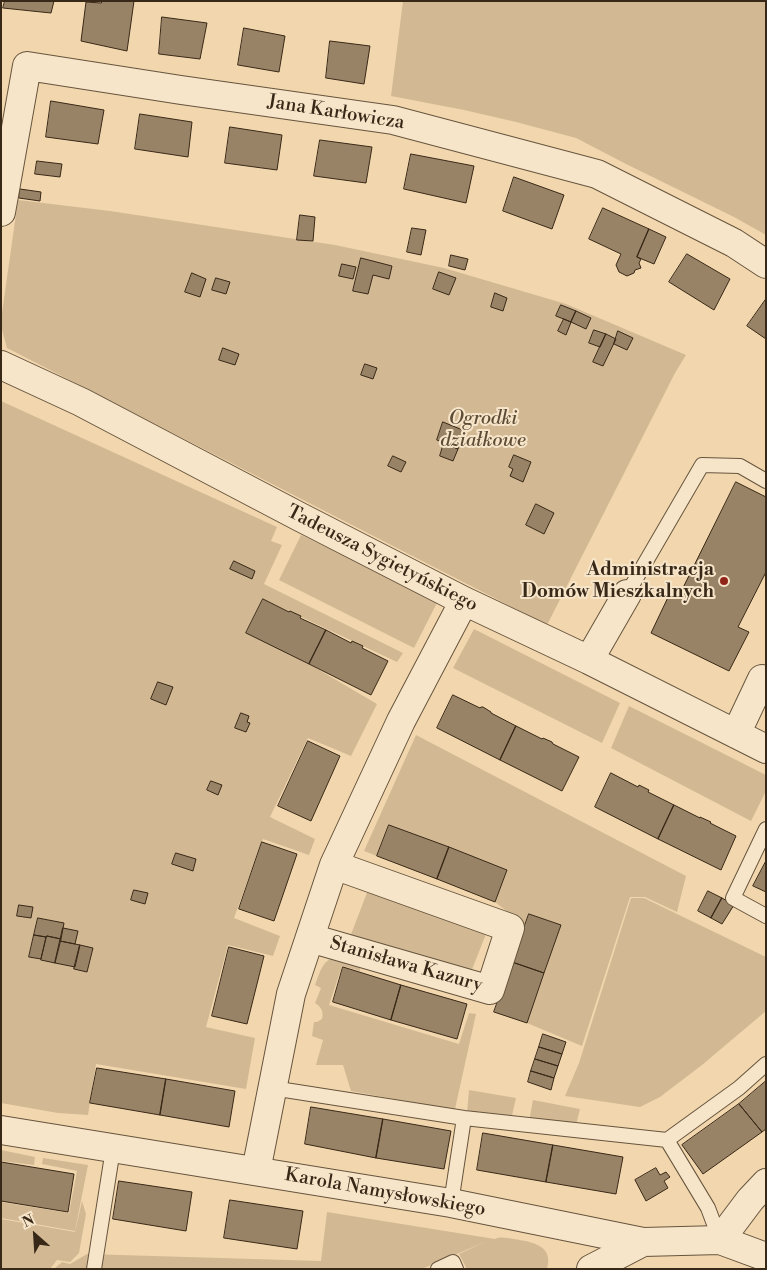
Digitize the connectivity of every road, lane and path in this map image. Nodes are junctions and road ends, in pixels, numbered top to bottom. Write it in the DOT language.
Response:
graph roads {
  1 [pos="1,212"];
  2 [pos="766,264"];
  3 [pos="1,365"];
  4 [pos="766,481"];
  5 [pos="627,594"];
  6 [pos="464,601"];
  7 [pos="589,660"];
  8 [pos="764,674"];
  9 [pos="736,734"];
  10 [pos="766,748"];
  11 [pos="766,828"];
  12 [pos="334,865"];
  13 [pos="766,916"];
  14 [pos="310,938"];
  15 [pos="766,1064"];
  16 [pos="272,1088"];
  17 [pos="464,1118"];
  18 [pos="1,1130"];
  19 [pos="667,1140"];
  20 [pos="113,1149"];
  21 [pos="256,1171"];
  22 [pos="766,1183"];
  23 [pos="451,1203"];
  24 [pos="578,1229"];
  25 [pos="720,1240"];
  26 [pos="643,1242"];
  27 [pos="766,1257"];
  28 [pos="94,1269"];
  29 [pos="438,1269"];
  30 [pos="456,1269"];
  31 [pos="577,1269"];
  32 [pos="591,1269"];
  1 -- 2 [label="street, Jana Karłowicza"];
  3 -- 6 [label="street, Tadeusza Sygietyńskiego"];
  4 -- 5 [label="lane"];
  5 -- 7 [label="street"];
  6 -- 7 [label="street, Tadeusza Sygietyńskiego"];
  6 -- 12 [label="street, Stanisława Kazury"];
  7 -- 9 [label="street, Tadeusza Sygietyńskiego"];
  8 -- 9 [label="street"];
  9 -- 10 [label="street, Tadeusza Sygietyńskiego"];
  11 -- 13 [label="lane"];
  12 -- 14 [label="street, Stanisława Kazury"];
  12 -- 14 [label="street, Stanisława Kazury"];
  14 -- 16 [label="street, Stanisława Kazury"];
  15 -- 19 [label="lane"];
  16 -- 17 [label="lane"];
  16 -- 21 [label="street, Stanisława Kazury"];
  17 -- 19 [label="lane"];
  17 -- 23 [label="lane"];
  18 -- 20 [label="street, Karola Namysłowskiego"];
  19 -- 25 [label="lane"];
  20 -- 21 [label="street, Karola Namysłowskiego"];
  20 -- 28 [label="lane"];
  21 -- 23 [label="street, Karola Namysłowskiego"];
  22 -- 25 [label="street"];
  23 -- 24 [label="street, Karola Namysłowskiego"];
  24 -- 26 [label="street, Karola Namysłowskiego"];
  24 -- 31 [label="street"];
  25 -- 26 [label="street, Karola Namysłowskiego"];
  25 -- 27 [label="street, Karola Namysłowskiego"];
  26 -- 32 [label="street"];
  29 -- 30 [label="lane"];
}
